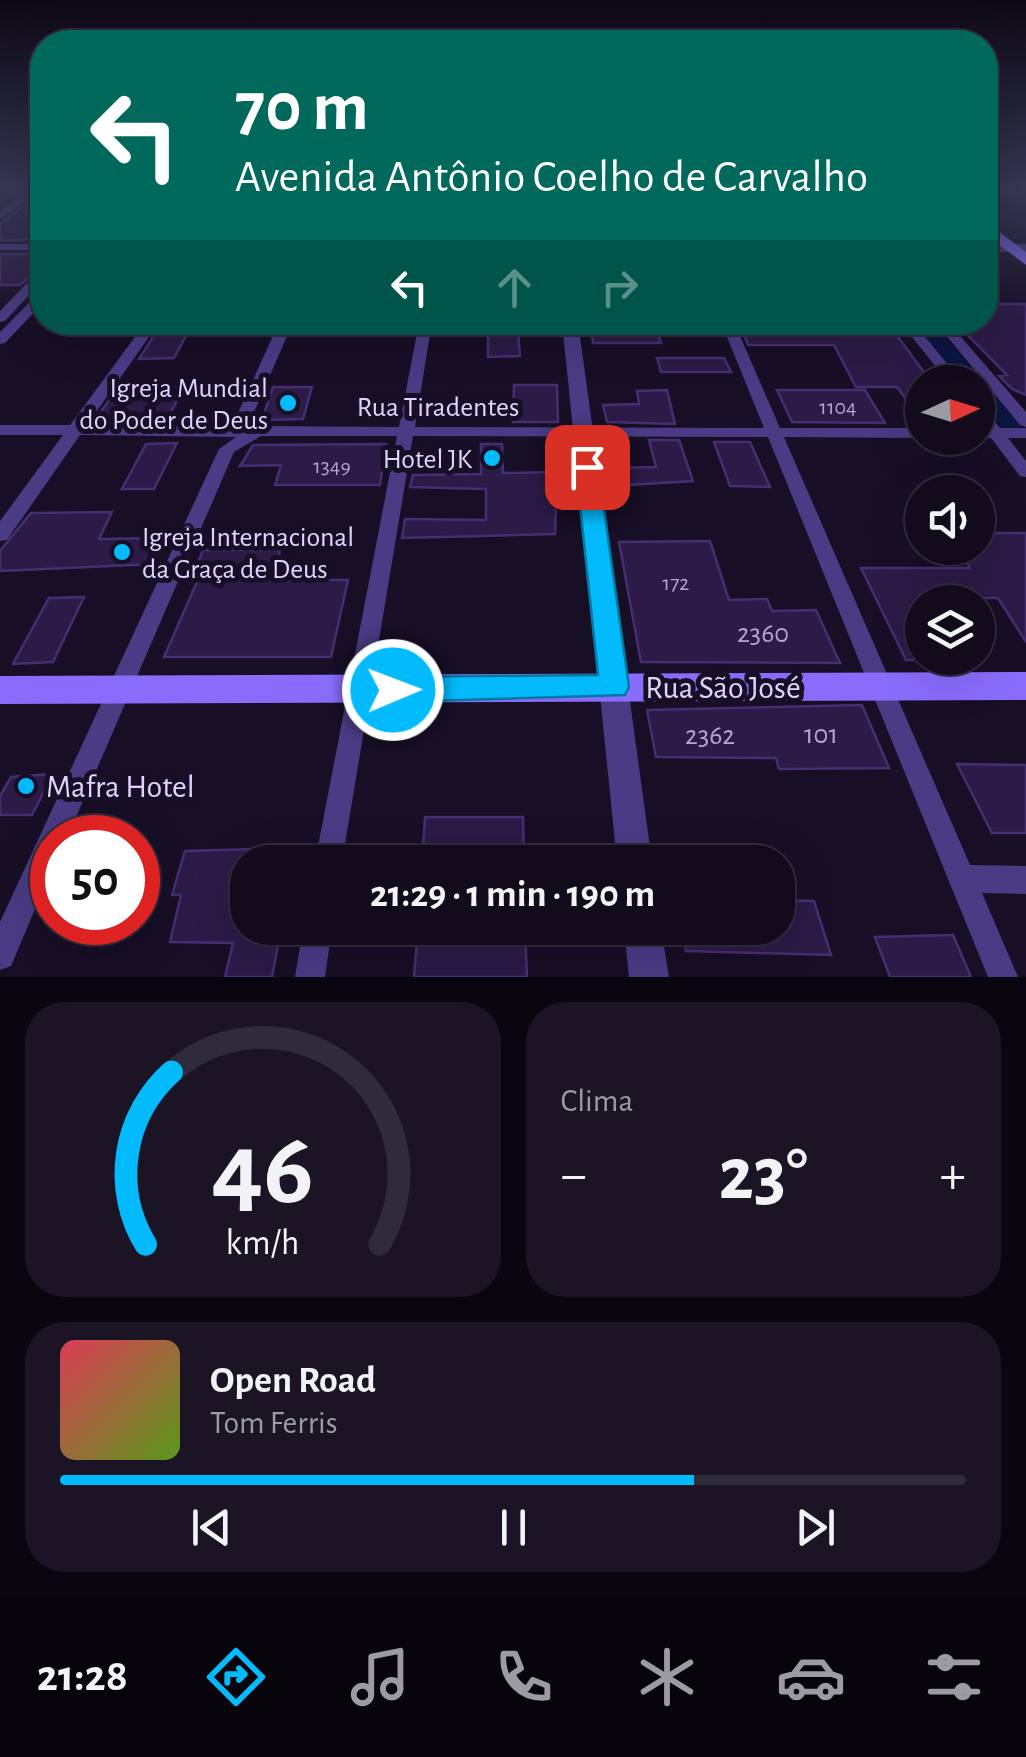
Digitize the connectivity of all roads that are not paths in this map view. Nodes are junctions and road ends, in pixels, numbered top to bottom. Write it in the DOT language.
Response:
graph roads {
  1 [pos="1000,237"];
  2 [pos="0,247"];
  3 [pos="30,247"];
  4 [pos="1021,252"];
  5 [pos="30,287"];
  6 [pos="21,296"];
  7 [pos="30,296"];
  8 [pos="30,309"];
  9 [pos="0,318"];
  10 [pos="144,335"];
  11 [pos="281,335"];
  12 [pos="423,335"];
  13 [pos="571,335"];
  14 [pos="732,335"];
  15 [pos="916,335"];
  16 [pos="952,335"];
  17 [pos="0,340"];
  18 [pos="940,365"];
  19 [pos="1026,422"];
  20 [pos="583,430"];
  21 [pos="406,431"];
  22 [pos="5,432"];
  23 [pos="74,432"];
  24 [pos="773,432"];
  25 [pos="905,433"];
  26 [pos="995,433"];
  27 [pos="1026,434"];
  28 [pos="995,436"];
  29 [pos="232,440"];
  30 [pos="1026,472"];
  31 [pos="0,535"];
  32 [pos="880,686"];
  33 [pos="1026,686"];
  34 [pos="614,687"];
  35 [pos="0,690"];
  36 [pos="356,690"];
  37 [pos="120,691"];
  38 [pos="63,815"];
  39 [pos="331,845"];
  40 [pos="634,845"];
  41 [pos="962,879"];
  42 [pos="1026,880"];
  43 [pos="30,889"];
  44 [pos="315,945"];
  45 [pos="645,945"];
  46 [pos="0,956"];
  47 [pos="310,977"];
  48 [pos="649,977"];
  49 [pos="1003,977"];
  1 -- 4 [label="main road"];
  2 -- 3 [label="street"];
  5 -- 6 [label="street"];
  6 -- 7 [label="street"];
  6 -- 9 [label="street"];
  8 -- 17 [label="street"];
  10 -- 23 [label="street"];
  11 -- 29 [label="street"];
  12 -- 21 [label="street"];
  13 -- 20 [label="street"];
  14 -- 24 [label="street"];
  15 -- 18 [label="street"];
  16 -- 19 [label="street"];
  20 -- 21 [label="street, Rua Tiradentes"];
  20 -- 24 [label="street, Rua Tiradentes"];
  20 -- 34 [label="street"];
  21 -- 29 [label="street, Rua Tiradentes"];
  21 -- 36 [label="street"];
  22 -- 23 [label="street"];
  23 -- 29 [label="street"];
  23 -- 31 [label="street"];
  24 -- 25 [label="street, Rua Tiradentes"];
  24 -- 32 [label="street"];
  26 -- 27 [label="street"];
  28 -- 30 [label="street"];
  29 -- 37 [label="street"];
  32 -- 33 [label="main road, Rua São José"];
  32 -- 34 [label="main road, Rua São José"];
  32 -- 41 [label="street"];
  34 -- 36 [label="main road, Rua São José"];
  34 -- 40 [label="street"];
  35 -- 37 [label="main road, Rua São José"];
  36 -- 37 [label="main road, Rua São José"];
  36 -- 39 [label="street"];
  37 -- 38 [label="street"];
  41 -- 42 [label="street"];
  41 -- 49 [label="street"];
  43 -- 46 [label="street"];
  44 -- 47 [label="street"];
  45 -- 48 [label="street"];
}
